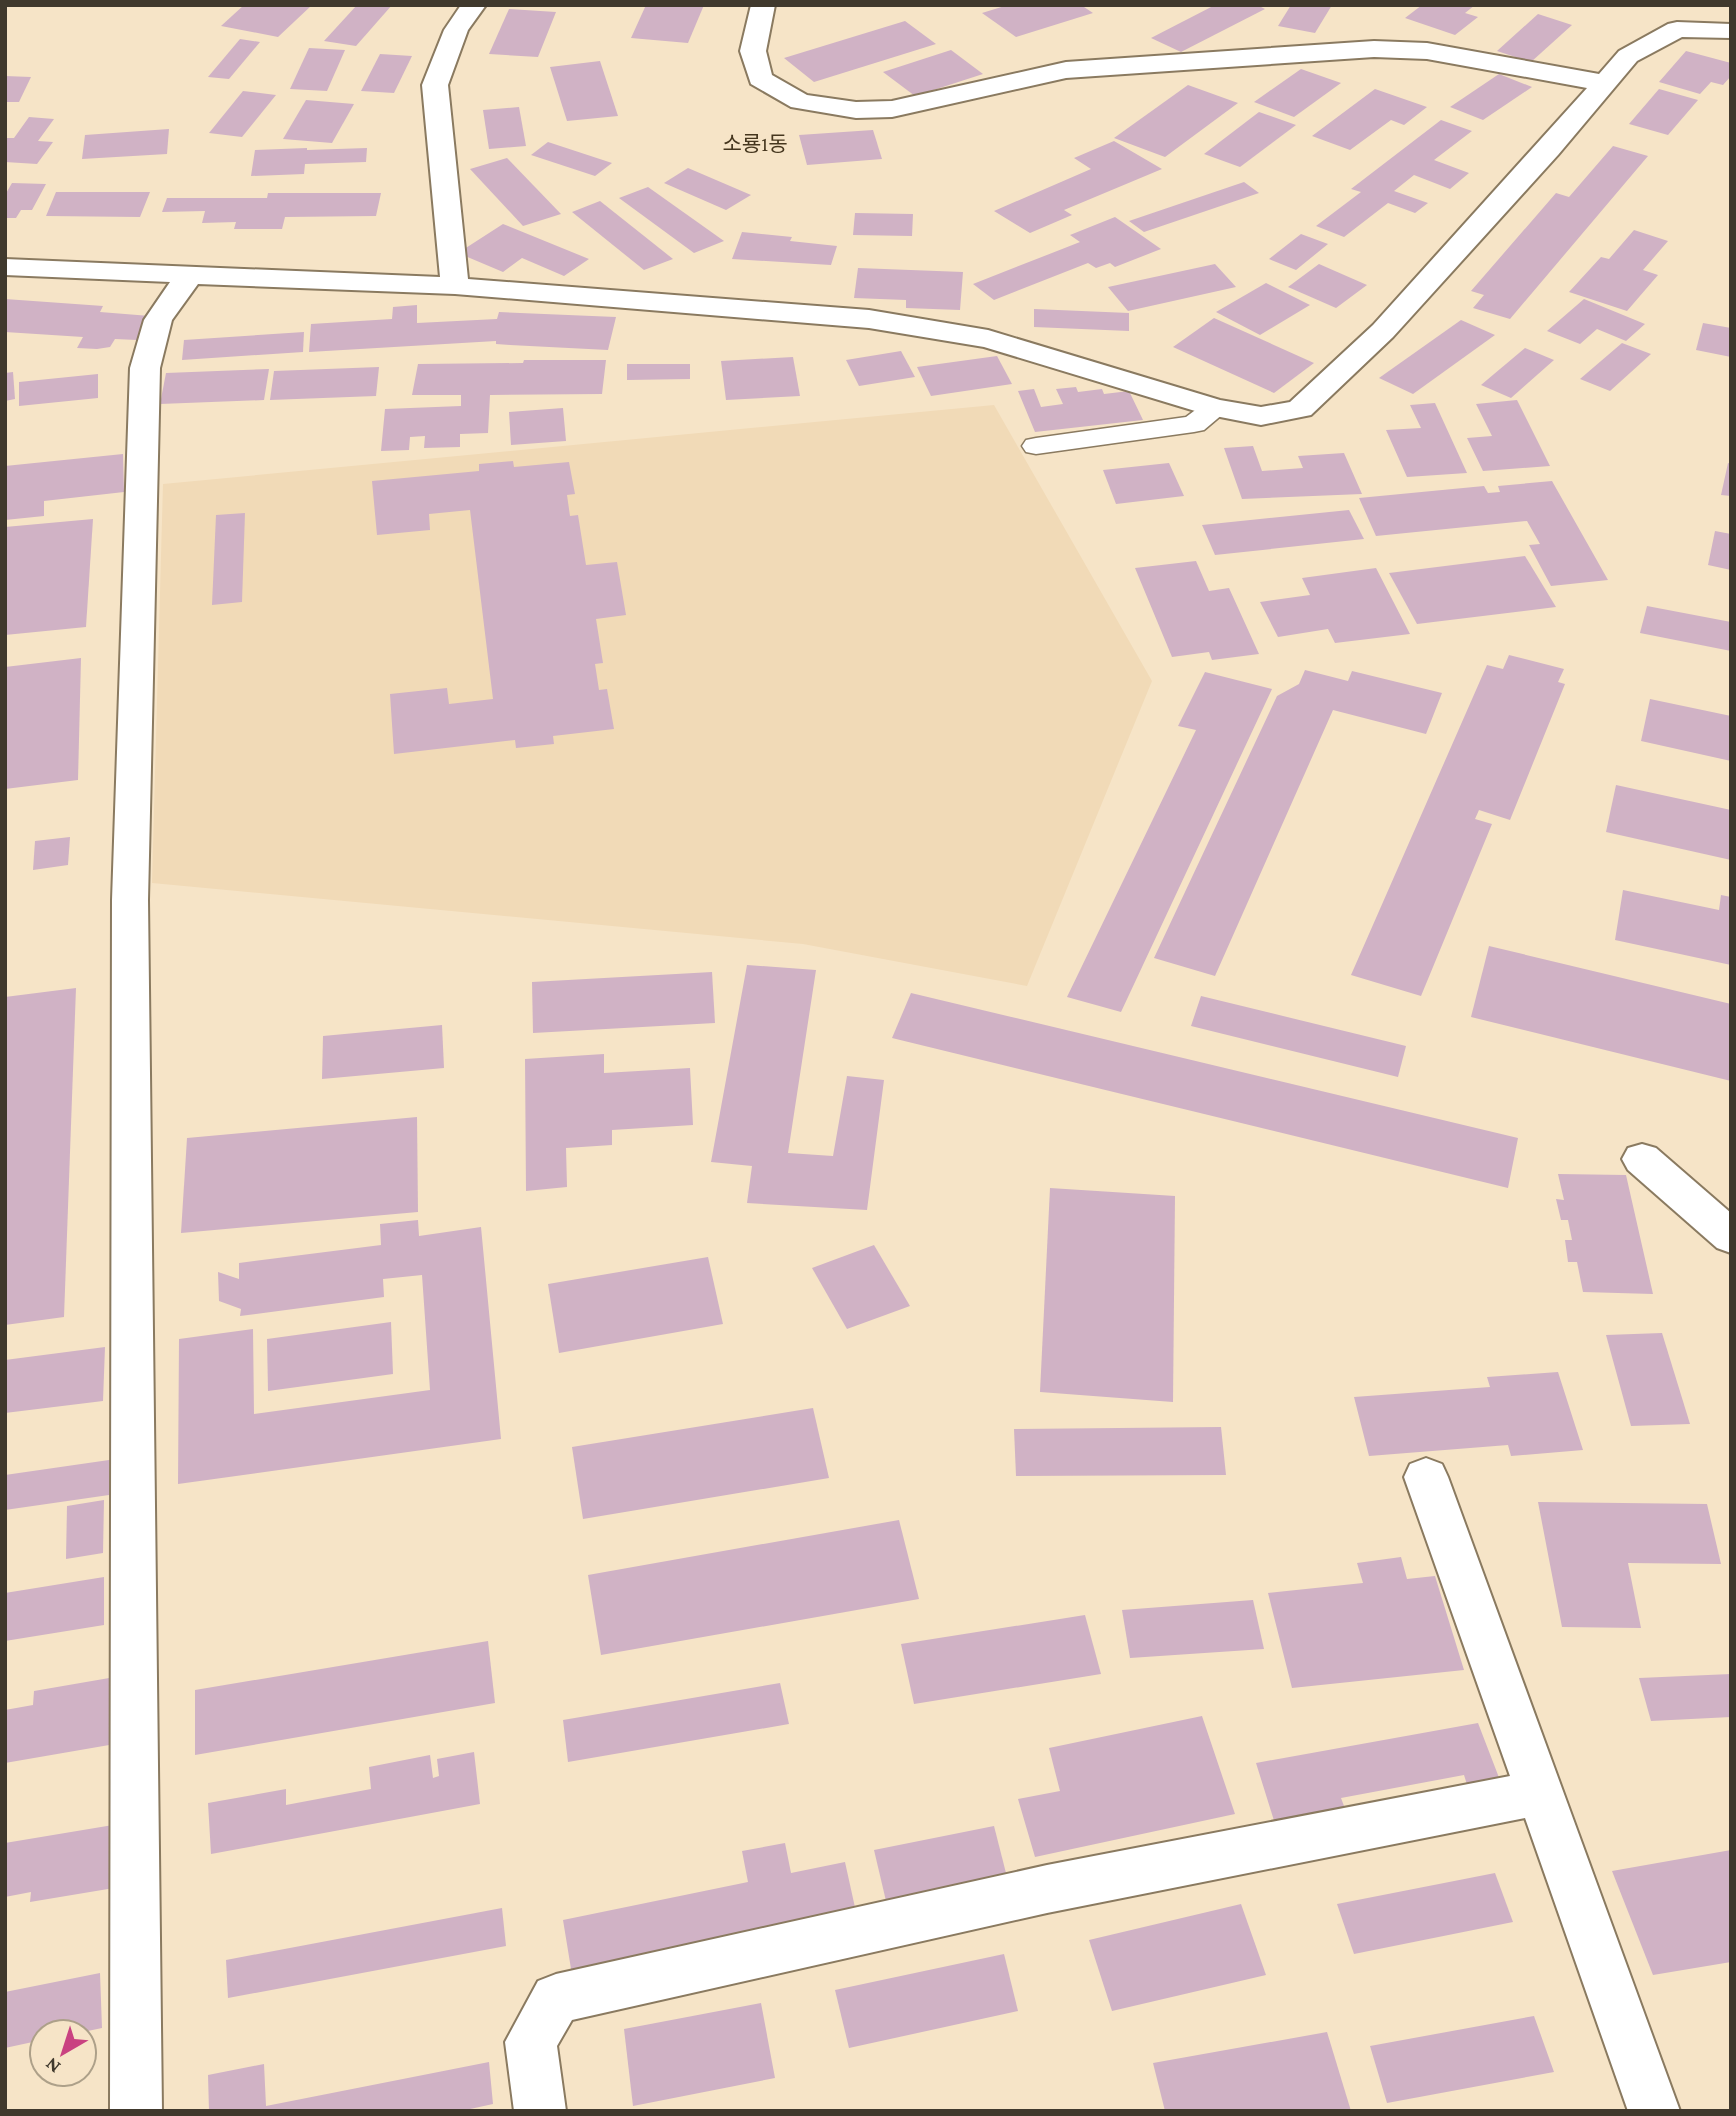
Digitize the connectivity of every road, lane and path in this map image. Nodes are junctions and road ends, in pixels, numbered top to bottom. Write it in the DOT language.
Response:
graph roads {
  1 [pos="474,5"];
  2 [pos="763,5"];
  3 [pos="1731,31"];
  4 [pos="1605,83"];
  5 [pos="5,267"];
  6 [pos="189,276"];
  7 [pos="455,286"];
  8 [pos="1216,408"];
  9 [pos="1036,446"];
  10 [pos="1642,1159"];
  11 [pos="1725,1217"];
  12 [pos="1426,1477"];
  13 [pos="1540,1793"];
  14 [pos="136,2111"];
  15 [pos="540,2111"];
  16 [pos="1654,2111"];
  1 -- 7 [label="street"];
  2 -- 4 [label="street"];
  3 -- 4 [label="street"];
  4 -- 8 [label="street"];
  5 -- 6 [label="street"];
  6 -- 7 [label="street"];
  6 -- 14 [label="street"];
  7 -- 8 [label="street"];
  8 -- 9 [label="lane"];
  10 -- 11 [label="street"];
  12 -- 13 [label="street"];
  13 -- 15 [label="street"];
  13 -- 16 [label="street"];
}
